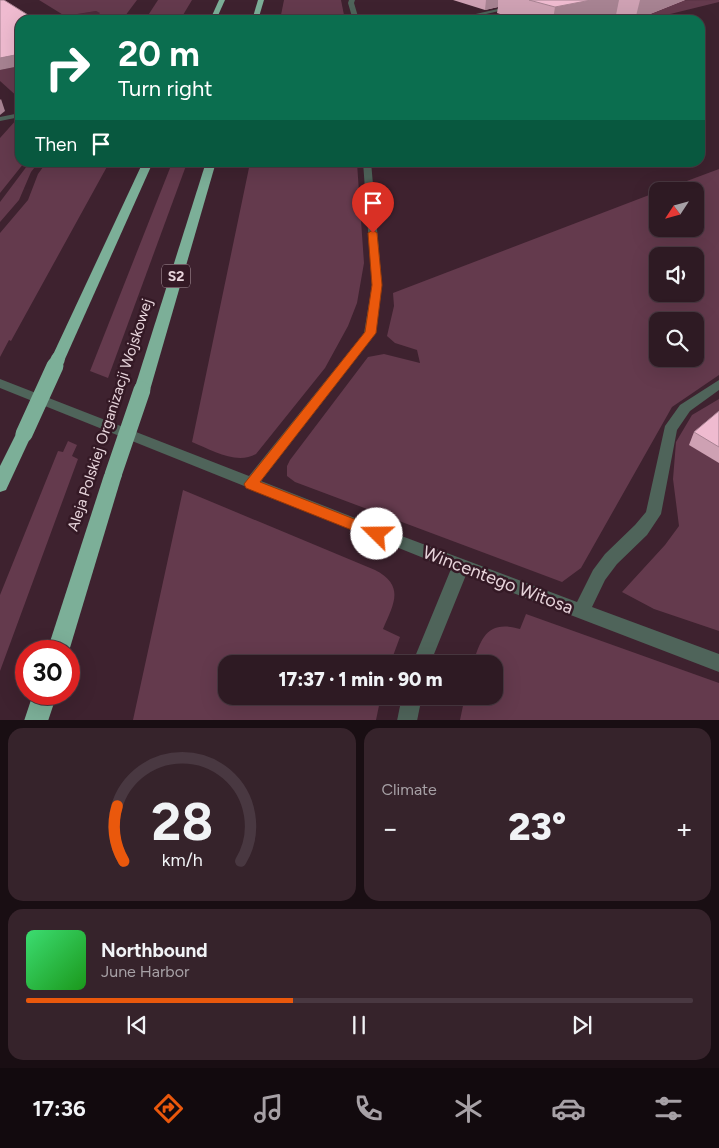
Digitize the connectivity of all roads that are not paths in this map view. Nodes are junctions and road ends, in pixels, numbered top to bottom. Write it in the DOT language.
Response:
graph roads {
  1 [pos="222,0"];
  2 [pos="261,0"];
  3 [pos="352,0"];
  4 [pos="544,0"];
  5 [pos="215,15"];
  6 [pos="256,15"];
  7 [pos="355,15"];
  8 [pos="475,15"];
  9 [pos="15,116"];
  10 [pos="0,119"];
  11 [pos="146,167"];
  12 [pos="209,167"];
  13 [pos="367,167"];
  14 [pos="0,383"];
  15 [pos="719,384"];
  16 [pos="251,484"];
  17 [pos="0,485"];
  18 [pos="460,566"];
  19 [pos="581,612"];
  20 [pos="61,640"];
  21 [pos="424,655"];
  22 [pos="719,663"];
  23 [pos="41,705"];
  24 [pos="410,705"];
  25 [pos="36,720"];
  26 [pos="407,720"];
  1 -- 5 [label="highway"];
  2 -- 6 [label="highway"];
  3 -- 7 [label="street"];
  4 -- 8 [label="street"];
  9 -- 10 [label="street"];
  11 -- 17 [label="highway, bridge"];
  12 -- 20 [label="highway, Aleja Polskiej Organizacji Wojskowej / S2, bridge"];
  13 -- 16 [label="street"];
  14 -- 16 [label="street, Wincentego Witosa"];
  15 -- 19 [label="street"];
  16 -- 18 [label="street, Wincentego Witosa"];
  18 -- 19 [label="street, Wincentego Witosa"];
  18 -- 21 [label="street"];
  19 -- 22 [label="street, Wincentego Witosa"];
  23 -- 25 [label="highway"];
  24 -- 26 [label="street"];
}
